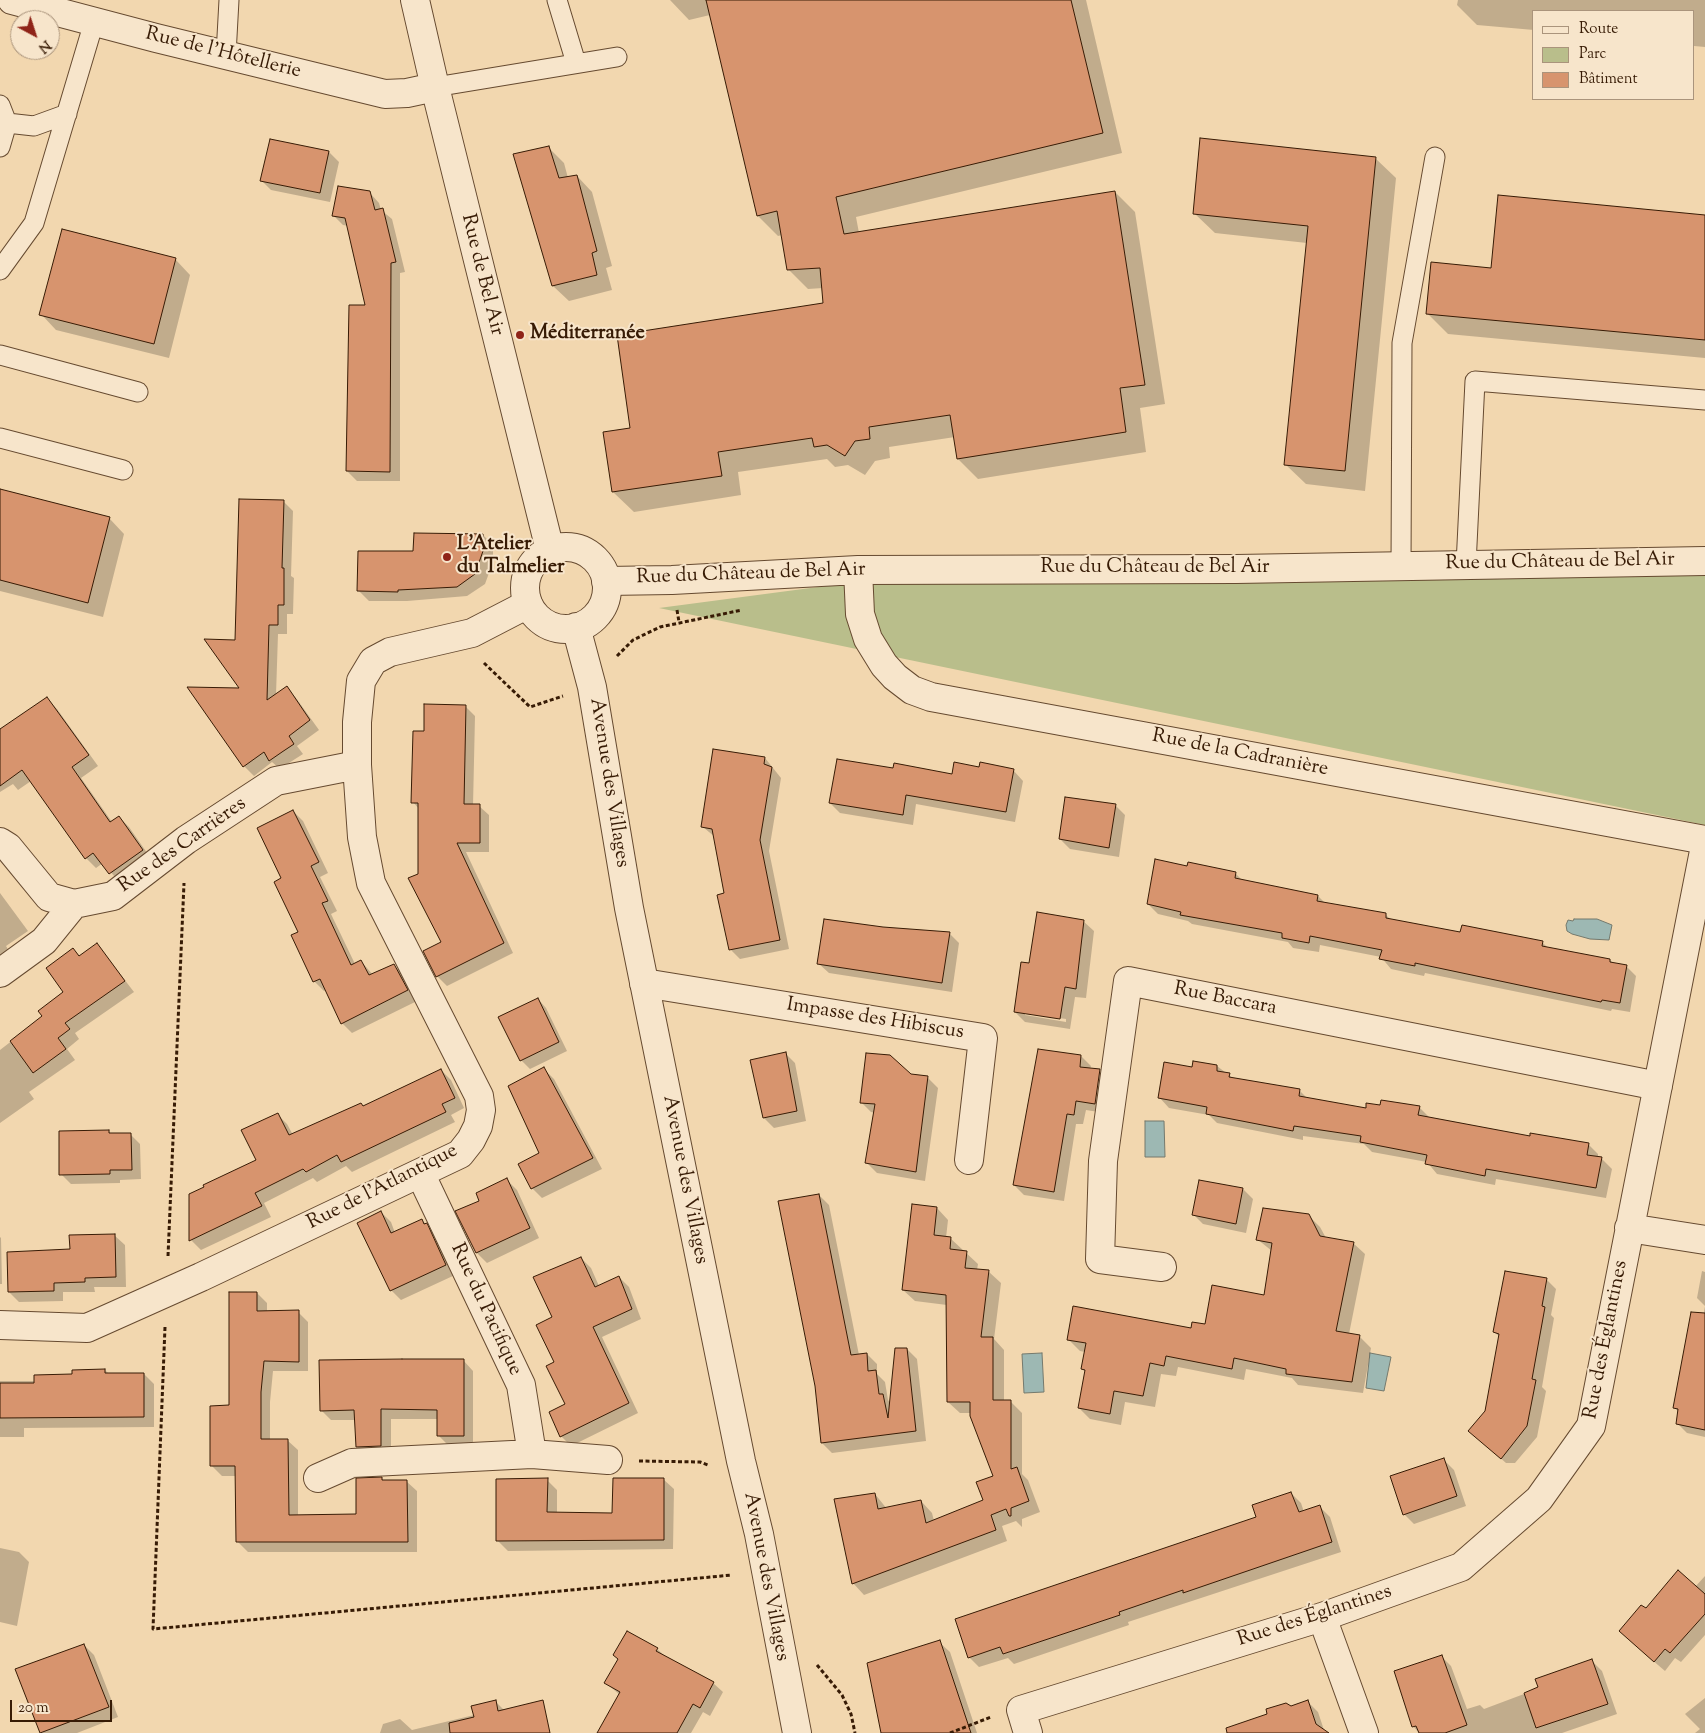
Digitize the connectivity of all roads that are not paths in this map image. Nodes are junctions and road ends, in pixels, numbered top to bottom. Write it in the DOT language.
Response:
graph roads {
  1 [pos="12,0"];
  2 [pos="229,0"];
  3 [pos="416,0"];
  4 [pos="557,0"];
  5 [pos="94,22"];
  6 [pos="226,55"];
  7 [pos="617,56"];
  8 [pos="576,63"];
  9 [pos="435,87"];
  10 [pos="0,105"];
  11 [pos="67,114"];
  12 [pos="8,123"];
  13 [pos="0,147"];
  14 [pos="1435,157"];
  15 [pos="0,270"];
  16 [pos="0,355"];
  17 [pos="138,392"];
  18 [pos="1705,400"];
  19 [pos="0,438"];
  20 [pos="123,470"];
  21 [pos="550,550"];
  22 [pos="1705,561"];
  23 [pos="1466,565"];
  24 [pos="1400,566"];
  25 [pos="858,570"];
  26 [pos="606,581"];
  27 [pos="528,604"];
  28 [pos="576,627"];
  29 [pos="357,765"];
  30 [pos="1705,840"];
  31 [pos="0,842"];
  32 [pos="1705,846"];
  33 [pos="74,904"];
  34 [pos="0,973"];
  35 [pos="644,983"];
  36 [pos="1658,1086"];
  37 [pos="969,1160"];
  38 [pos="420,1173"];
  39 [pos="1629,1228"];
  40 [pos="1705,1240"];
  41 [pos="1162,1268"];
  42 [pos="0,1325"];
  43 [pos="532,1454"];
  44 [pos="608,1460"];
  45 [pos="318,1478"];
  46 [pos="1322,1617"];
  47 [pos="1025,1722"];
  48 [pos="795,1724"];
  49 [pos="1364,1733"];
  1 -- 5 [label="street, Rue de l'Hôtellerie"];
  2 -- 6 [label="lane"];
  3 -- 9 [label="street, Rue de Bel Air"];
  4 -- 8 [label="lane"];
  5 -- 6 [label="street, Rue de l'Hôtellerie"];
  5 -- 11 [label="lane"];
  6 -- 9 [label="street, Rue de l'Hôtellerie"];
  7 -- 8 [label="lane"];
  8 -- 9 [label="lane"];
  9 -- 21 [label="street, Rue de Bel Air"];
  10 -- 12 [label="lane"];
  11 -- 12 [label="lane"];
  11 -- 15 [label="lane"];
  12 -- 13 [label="lane"];
  14 -- 24 [label="lane"];
  16 -- 17 [label="lane"];
  18 -- 23 [label="lane"];
  19 -- 20 [label="lane"];
  21 -- 26 [label="street"];
  21 -- 27 [label="street"];
  22 -- 23 [label="street, Rue du Château de Bel Air"];
  23 -- 24 [label="street, Rue du Château de Bel Air"];
  24 -- 25 [label="street, Rue du Château de Bel Air"];
  25 -- 26 [label="street, Rue du Château de Bel Air"];
  25 -- 30 [label="street, Rue de la Cadranière"];
  26 -- 28 [label="street"];
  27 -- 28 [label="street"];
  27 -- 29 [label="street, Rue de l'Atlantique"];
  28 -- 35 [label="street, Avenue des Villages"];
  29 -- 33 [label="street, Rue des Carrières"];
  29 -- 38 [label="street, Rue de l'Atlantique"];
  31 -- 33 [label="street, Rue des Carrières"];
  32 -- 36 [label="street, Rue des Églantines"];
  33 -- 34 [label="street"];
  35 -- 37 [label="street, Impasse des Hibiscus"];
  35 -- 48 [label="street, Avenue des Villages"];
  36 -- 39 [label="street, Rue des Églantines"];
  36 -- 41 [label="street, Rue Baccara"];
  38 -- 42 [label="street, Rue de l'Atlantique"];
  38 -- 43 [label="street, Rue du Pacifique"];
  39 -- 40 [label="street"];
  39 -- 46 [label="street, Rue des Églantines"];
  43 -- 44 [label="street"];
  43 -- 45 [label="street"];
  46 -- 47 [label="street, Rue des Églantines"];
  46 -- 49 [label="street"];
}
